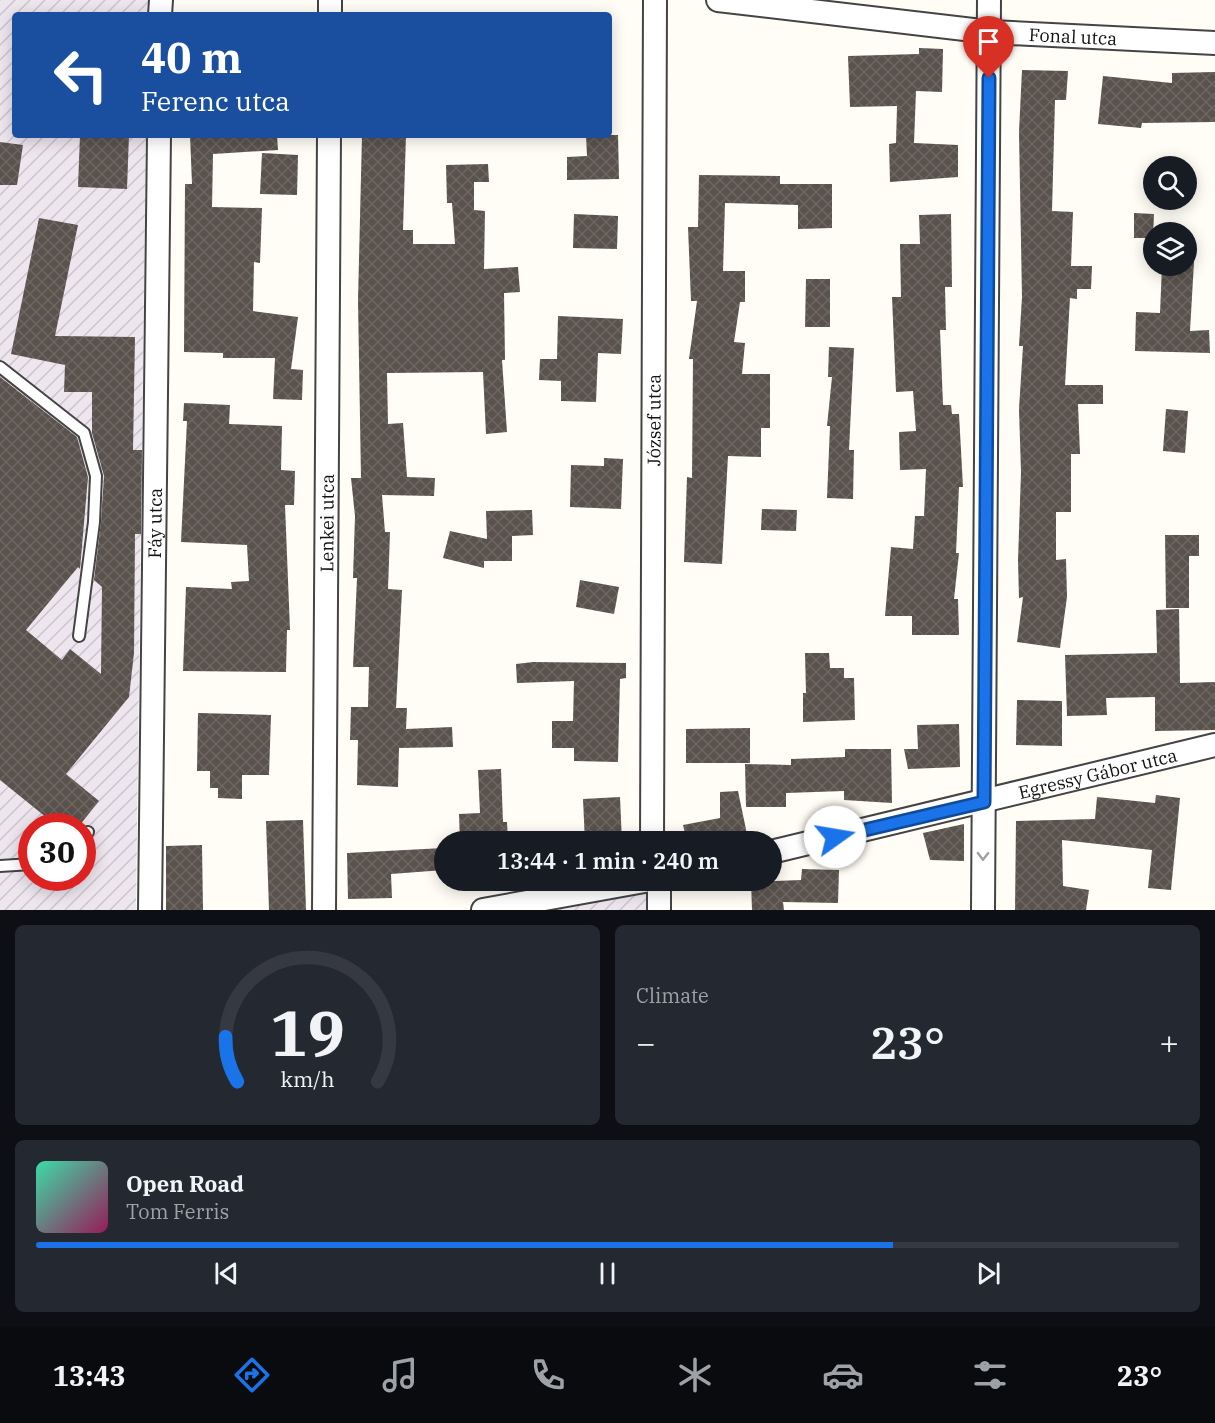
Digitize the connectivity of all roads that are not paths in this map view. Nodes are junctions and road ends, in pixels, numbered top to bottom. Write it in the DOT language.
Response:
graph roads {
  1 [pos="655,0"];
  2 [pos="718,0"];
  3 [pos="989,0"];
  4 [pos="990,32"];
  5 [pos="1215,43"];
  6 [pos="159,138"];
  7 [pos="329,138"];
  8 [pos="0,367"];
  9 [pos="79,636"];
  10 [pos="1215,745"];
  11 [pos="984,802"];
  12 [pos="652,831"];
  13 [pos="782,849"];
  14 [pos="18,865"];
  15 [pos="0,866"];
  16 [pos="589,891"];
  17 [pos="659,891"];
  18 [pos="150,910"];
  19 [pos="324,910"];
  20 [pos="483,910"];
  21 [pos="659,910"];
  22 [pos="983,910"];
  1 -- 12 [label="street, József utca"];
  2 -- 4 [label="street, Fonal utca"];
  3 -- 4 [label="street"];
  4 -- 5 [label="street, Fonal utca"];
  4 -- 11 [label="street"];
  6 -- 18 [label="street, Fáy utca"];
  7 -- 19 [label="street, Lenkei utca"];
  8 -- 9 [label="lane"];
  10 -- 11 [label="street, Egressy Gábor utca"];
  11 -- 13 [label="street, Egressy Gábor utca"];
  11 -- 22 [label="street, one-way"];
  14 -- 15 [label="lane"];
  16 -- 20 [label="street"];
  17 -- 21 [label="street"];
}
